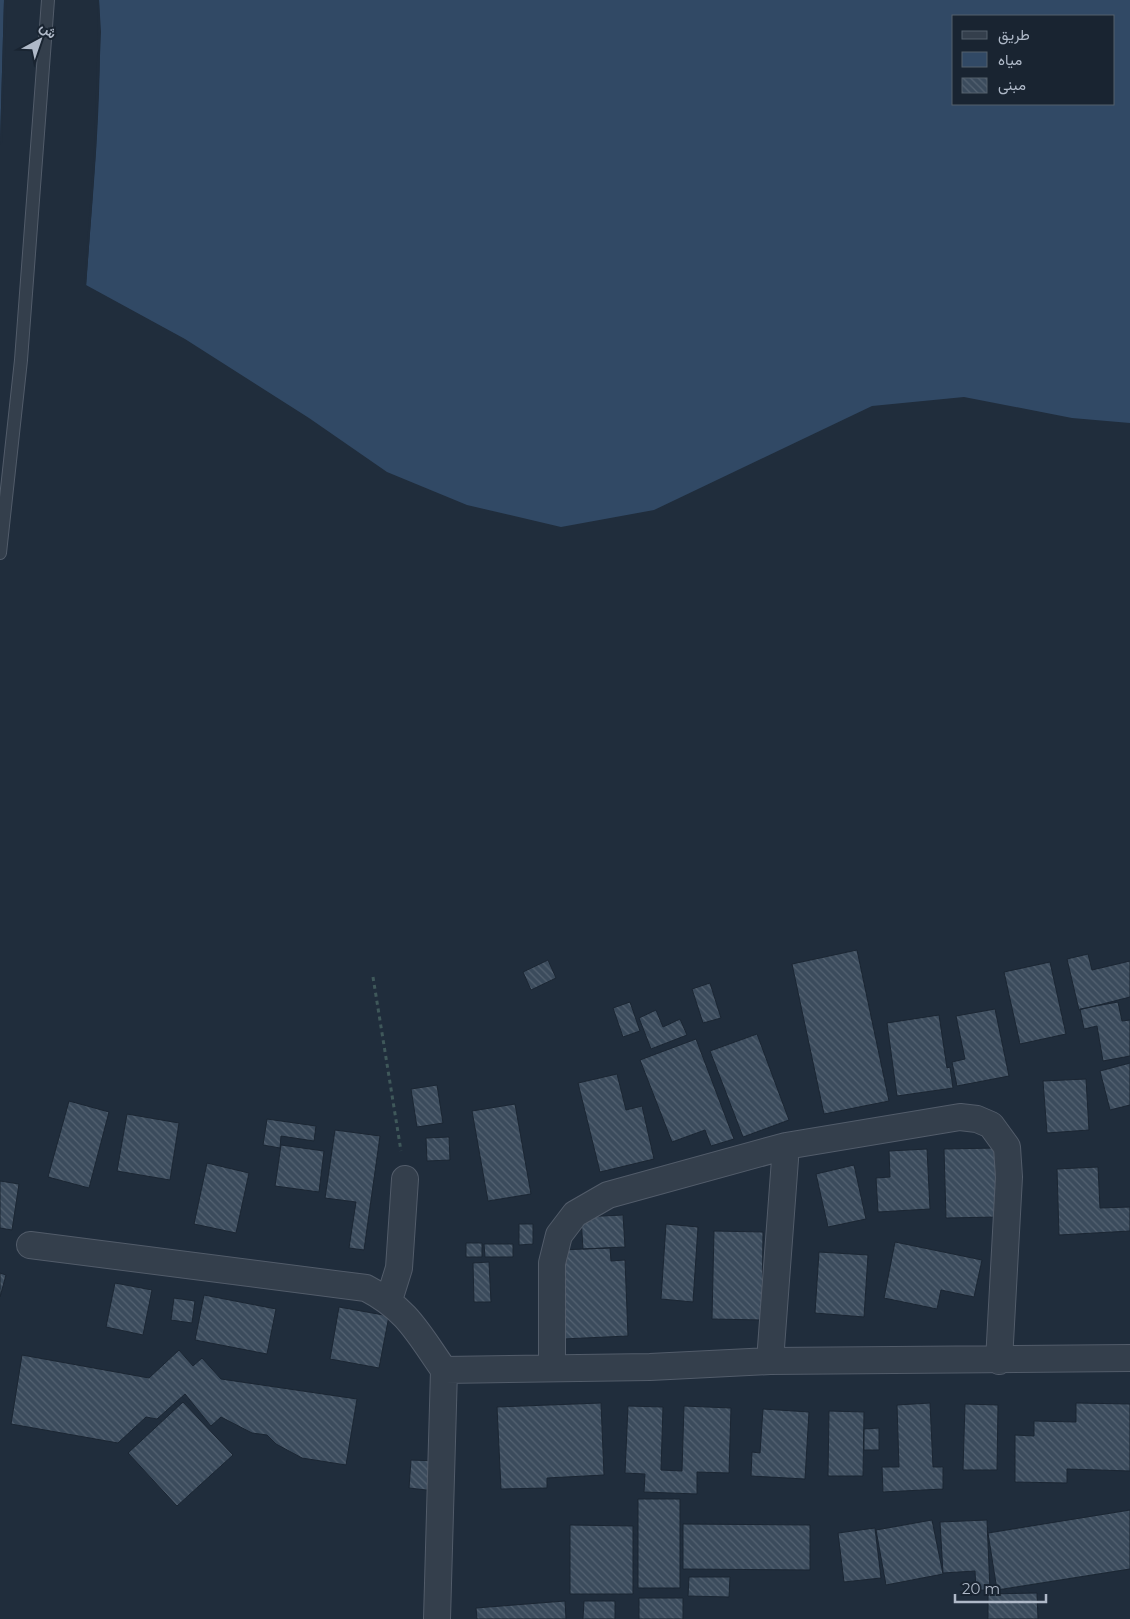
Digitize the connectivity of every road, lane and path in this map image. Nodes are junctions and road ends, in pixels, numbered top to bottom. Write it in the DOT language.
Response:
graph roads {
  1 [pos="48,0"];
  2 [pos="0,554"];
  3 [pos="372,977"];
  4 [pos="786,1146"];
  5 [pos="405,1179"];
  6 [pos="30,1245"];
  7 [pos="389,1300"];
  8 [pos="1130,1358"];
  9 [pos="770,1361"];
  10 [pos="999,1361"];
  11 [pos="552,1368"];
  12 [pos="444,1370"];
  13 [pos="437,1619"];
  1 -- 2 [label="lane"];
  3 -- 5 [label="path"];
  4 -- 9 [label="street"];
  4 -- 10 [label="street"];
  4 -- 11 [label="street"];
  5 -- 7 [label="street"];
  6 -- 7 [label="street"];
  7 -- 12 [label="street"];
  8 -- 10 [label="street"];
  9 -- 10 [label="street"];
  9 -- 11 [label="street"];
  11 -- 12 [label="street"];
  12 -- 13 [label="street"];
}
